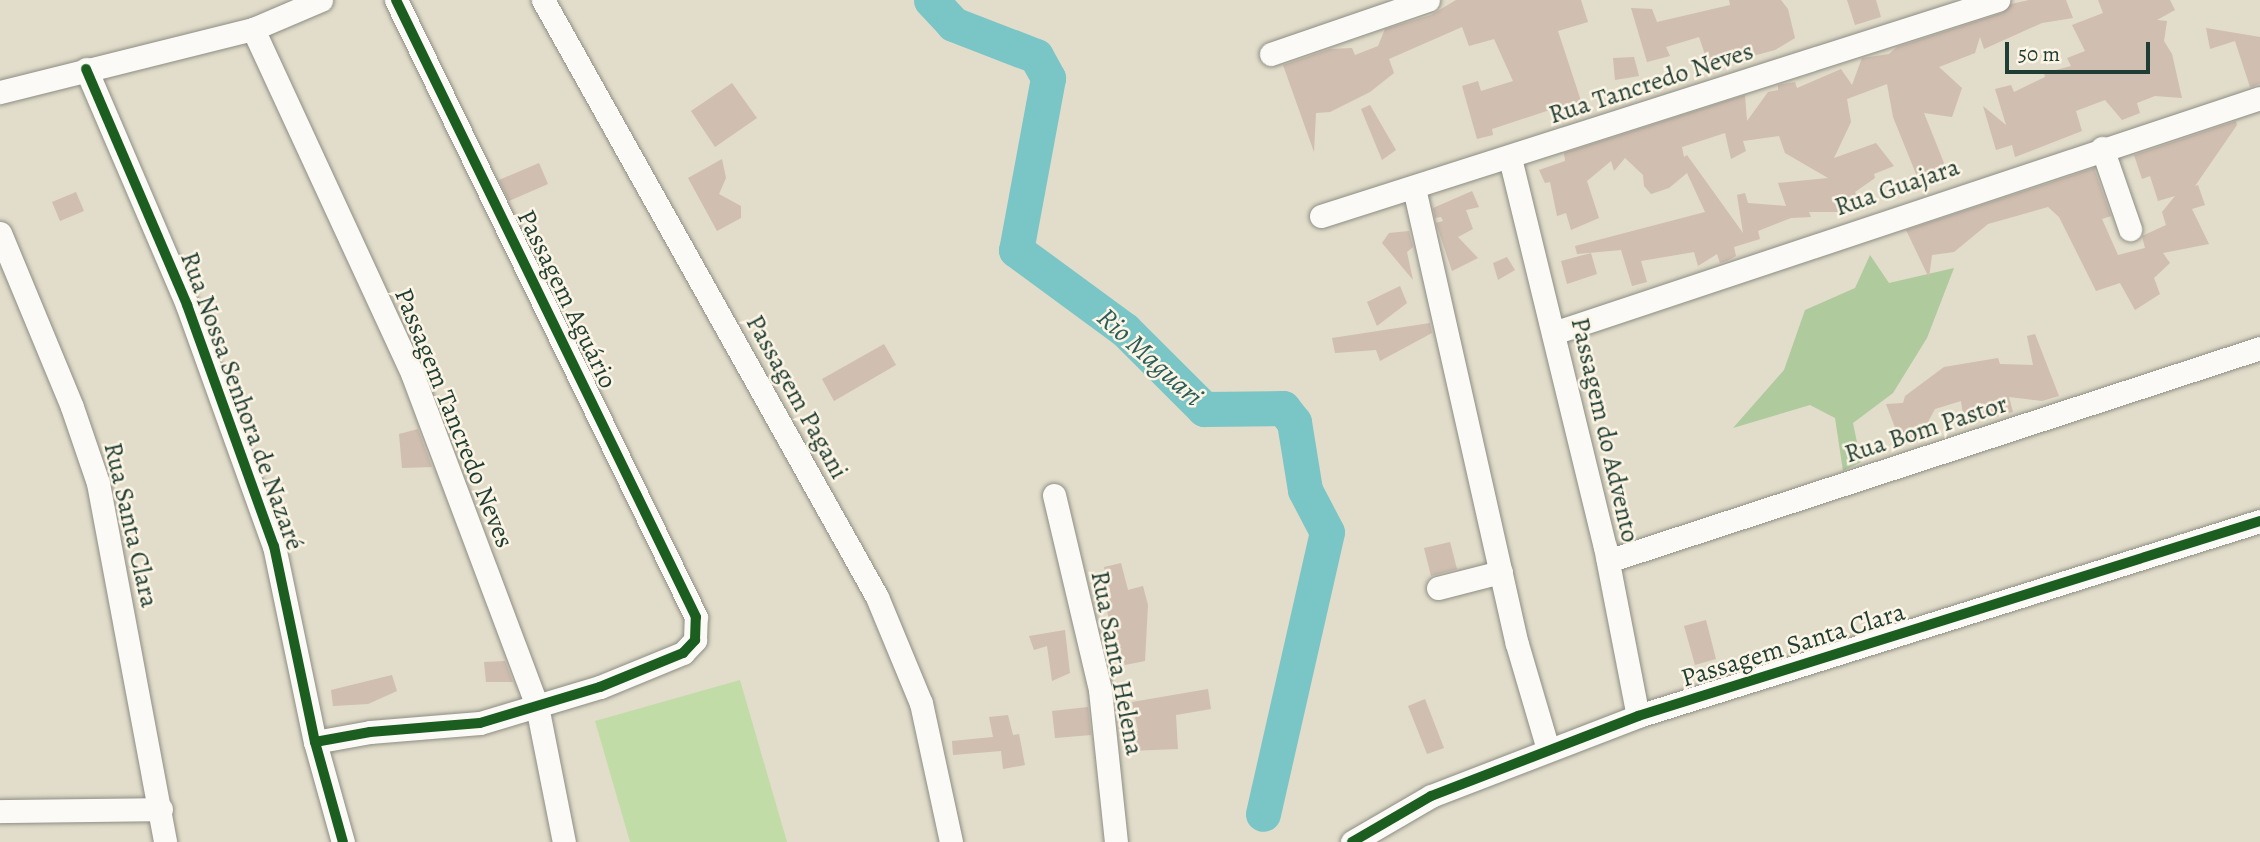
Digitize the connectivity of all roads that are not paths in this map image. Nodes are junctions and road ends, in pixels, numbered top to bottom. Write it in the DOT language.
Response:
graph roads {
  1 [pos="321,0"];
  2 [pos="396,0"];
  3 [pos="542,0"];
  4 [pos="1428,0"];
  5 [pos="1998,0"];
  6 [pos="253,29"];
  7 [pos="1271,54"];
  8 [pos="86,69"];
  9 [pos="0,92"];
  10 [pos="2260,97"];
  11 [pos="2102,148"];
  12 [pos="1510,158"];
  13 [pos="1414,188"];
  14 [pos="1321,216"];
  15 [pos="2130,229"];
  16 [pos="0,233"];
  17 [pos="1553,333"];
  18 [pos="2260,348"];
  19 [pos="1054,495"];
  20 [pos="2260,521"];
  21 [pos="1608,561"];
  22 [pos="1501,572"];
  23 [pos="1438,588"];
  24 [pos="537,706"];
  25 [pos="1638,716"];
  26 [pos="316,742"];
  27 [pos="1548,749"];
  28 [pos="161,809"];
  29 [pos="0,811"];
  30 [pos="165,842"];
  31 [pos="343,842"];
  32 [pos="564,842"];
  33 [pos="951,842"];
  34 [pos="1116,842"];
  35 [pos="1352,842"];
  1 -- 6 [label="street"];
  2 -- 24 [label="street, Passagem Aguário"];
  3 -- 33 [label="street, Passagem Pagani"];
  4 -- 7 [label="street"];
  5 -- 12 [label="street, Rua Tancredo Neves"];
  6 -- 8 [label="street"];
  6 -- 24 [label="street, Passagem Tancredo Neves"];
  8 -- 9 [label="street"];
  8 -- 26 [label="street, Rua Nossa Senhora de Nazaré"];
  10 -- 11 [label="street, Rua Guajara"];
  11 -- 15 [label="street"];
  11 -- 17 [label="street, Rua Guajara"];
  12 -- 13 [label="street, Rua Tancredo Neves"];
  12 -- 17 [label="street, Passagem do Advento"];
  13 -- 14 [label="street, Rua Tancredo Neves"];
  13 -- 22 [label="street"];
  16 -- 28 [label="street, Rua Santa Clara"];
  17 -- 21 [label="street, Passagem do Advento"];
  18 -- 21 [label="street, Rua Bom Pastor"];
  19 -- 34 [label="street, Rua Santa Helena"];
  20 -- 25 [label="street, Passagem Santa Clara"];
  21 -- 25 [label="street, Passagem do Advento"];
  22 -- 23 [label="street"];
  22 -- 27 [label="street"];
  24 -- 26 [label="street"];
  24 -- 32 [label="street, Passagem Tancredo Neves"];
  25 -- 27 [label="street, Passagem Santa Clara"];
  26 -- 31 [label="street, Rua Nossa Senhora de Nazaré"];
  27 -- 35 [label="street, Passagem Santa Clara"];
  28 -- 29 [label="street"];
  28 -- 30 [label="street, Rua Santa Clara"];
}
